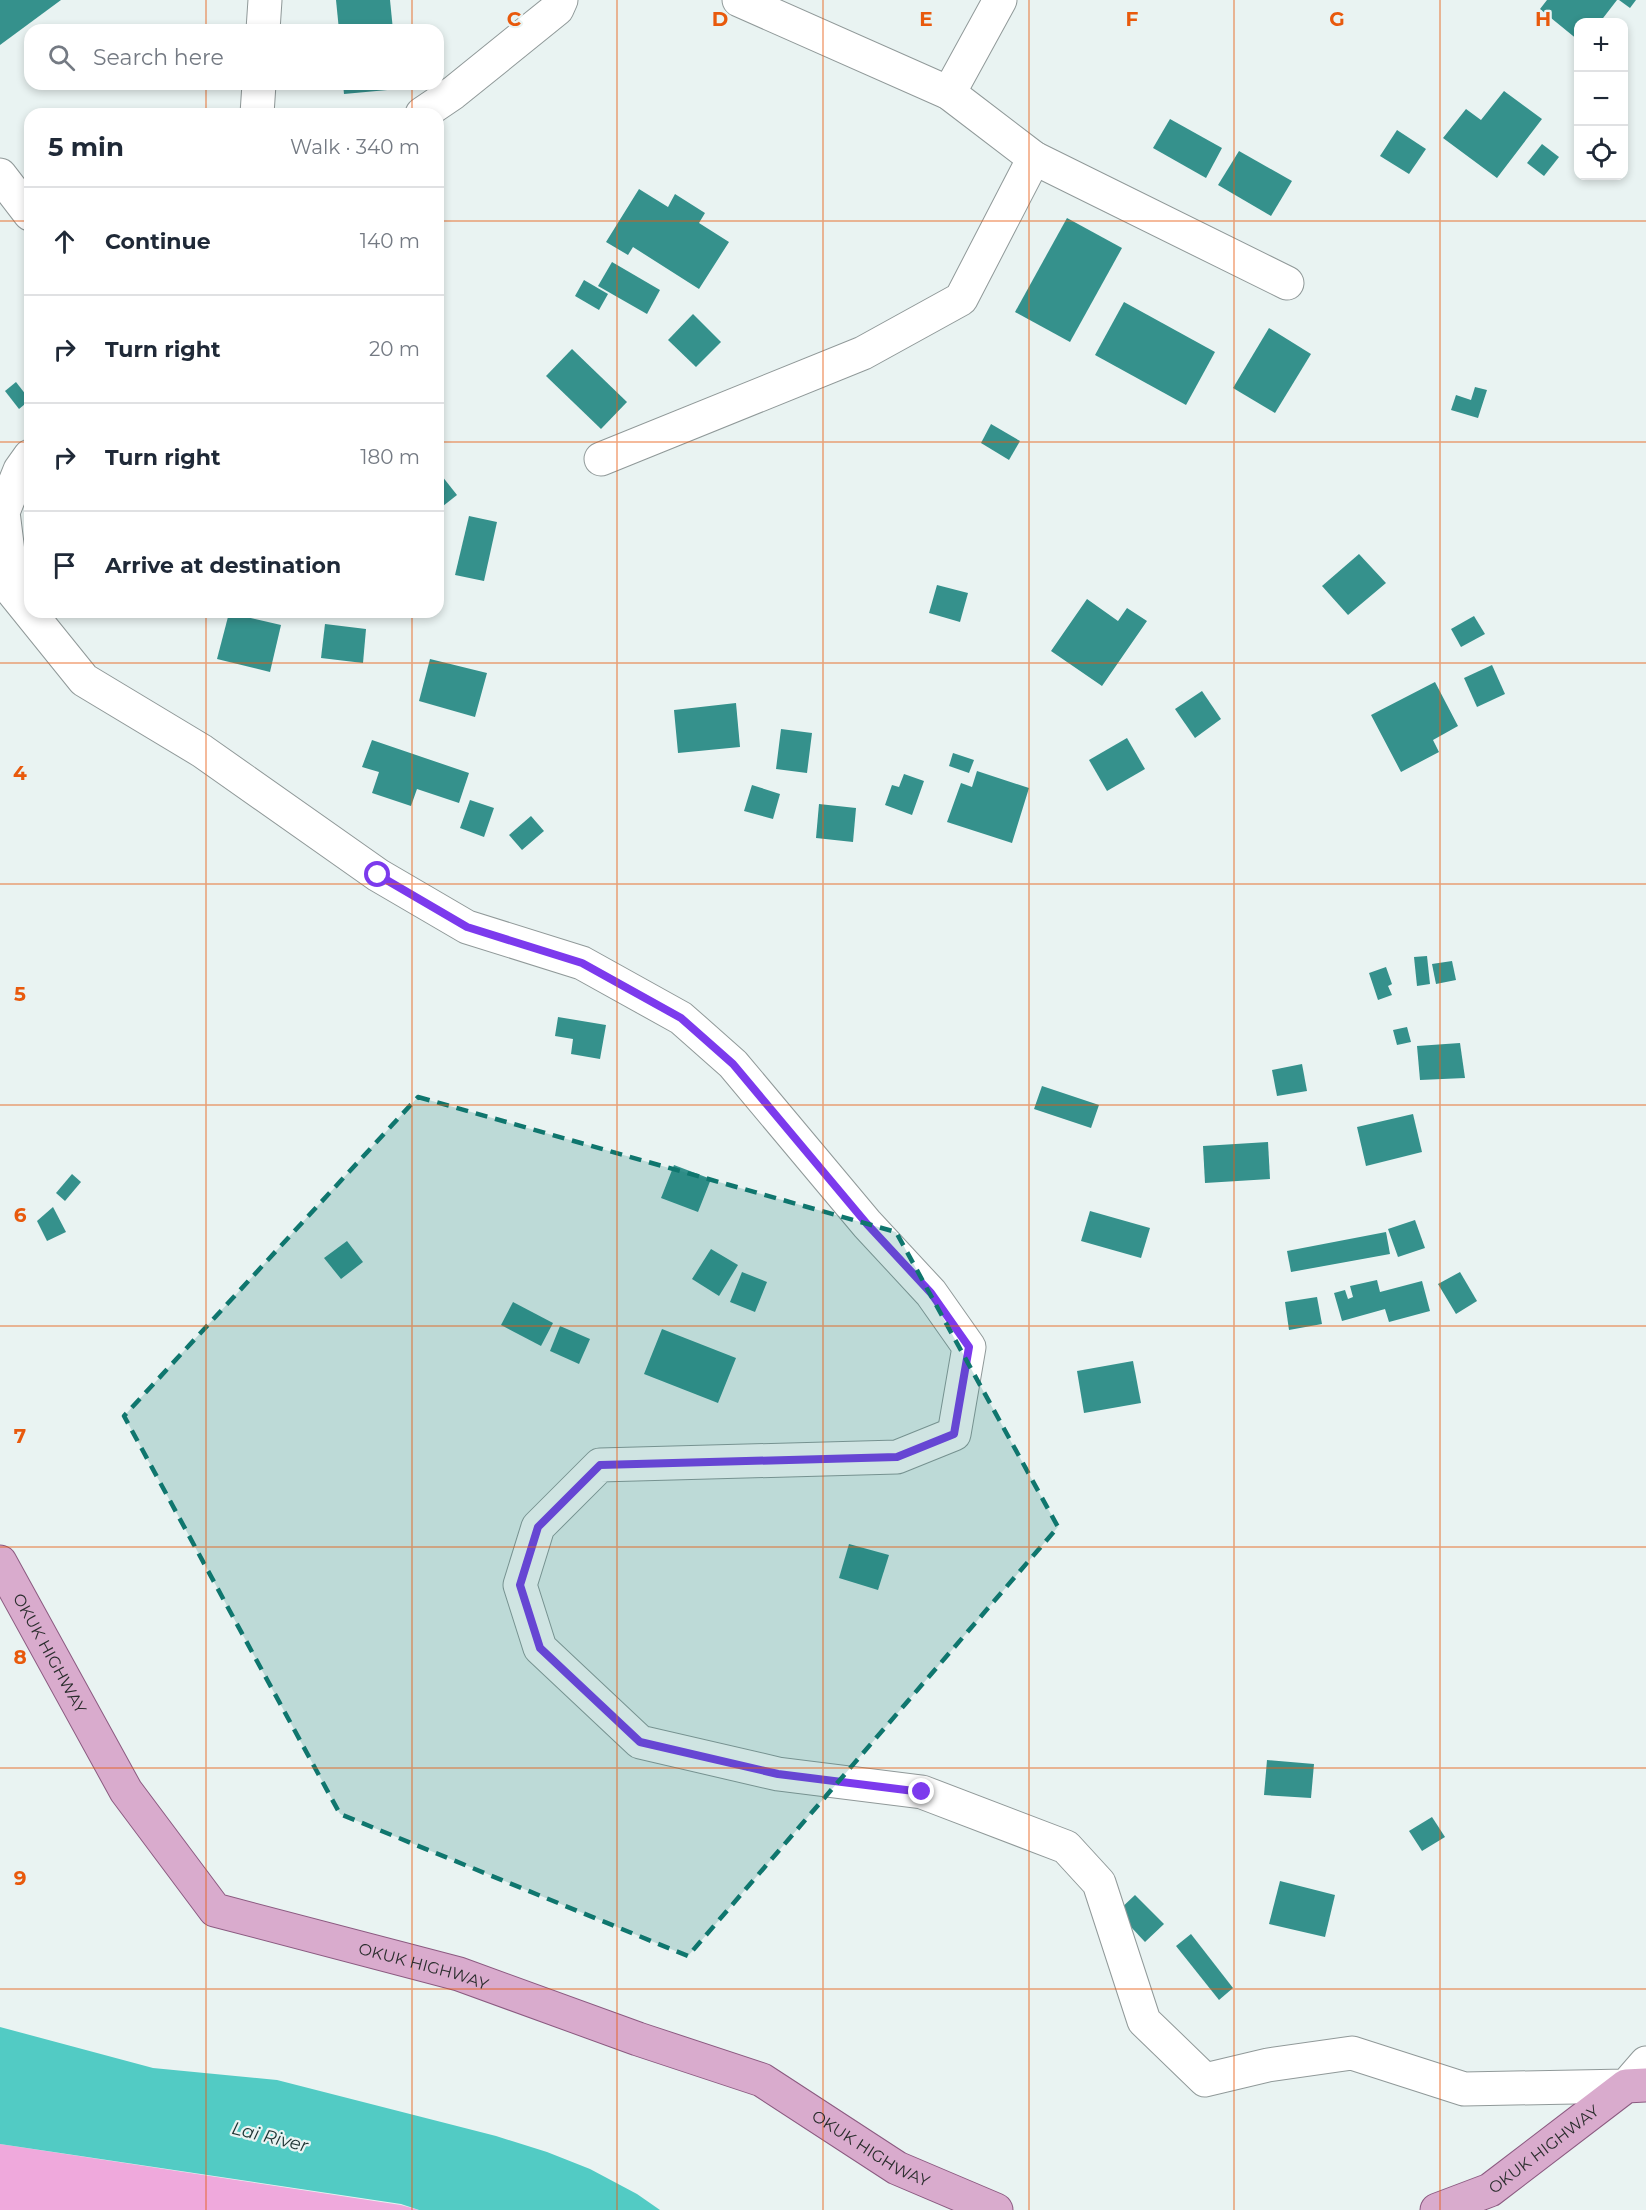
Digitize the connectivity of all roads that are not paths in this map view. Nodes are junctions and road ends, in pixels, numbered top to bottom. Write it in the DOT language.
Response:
graph roads {
  1 [pos="265,0"];
  2 [pos="561,0"];
  3 [pos="739,0"];
  4 [pos="1000,0"];
  5 [pos="263,24"];
  6 [pos="259,90"];
  7 [pos="949,93"];
  8 [pos="257,108"];
  9 [pos="431,108"];
  10 [pos="1034,158"];
  11 [pos="0,175"];
  12 [pos="24,206"];
  13 [pos="1287,283"];
  14 [pos="601,459"];
  15 [pos="24,464"];
  16 [pos="24,605"];
  17 [pos="35,618"];
  18 [pos="0,1562"];
  19 [pos="1639,2078"];
  20 [pos="996,2210"];
  21 [pos="1437,2210"];
  1 -- 5 [label="street"];
  2 -- 9 [label="street"];
  3 -- 7 [label="street"];
  4 -- 7 [label="street"];
  6 -- 8 [label="street"];
  7 -- 10 [label="street"];
  10 -- 13 [label="street"];
  10 -- 14 [label="street"];
  11 -- 12 [label="street"];
  15 -- 16 [label="street"];
  17 -- 19 [label="street"];
  18 -- 20 [label="main road, OKUK HIGHWAY"];
  19 -- 21 [label="main road, OKUK HIGHWAY"];
}
